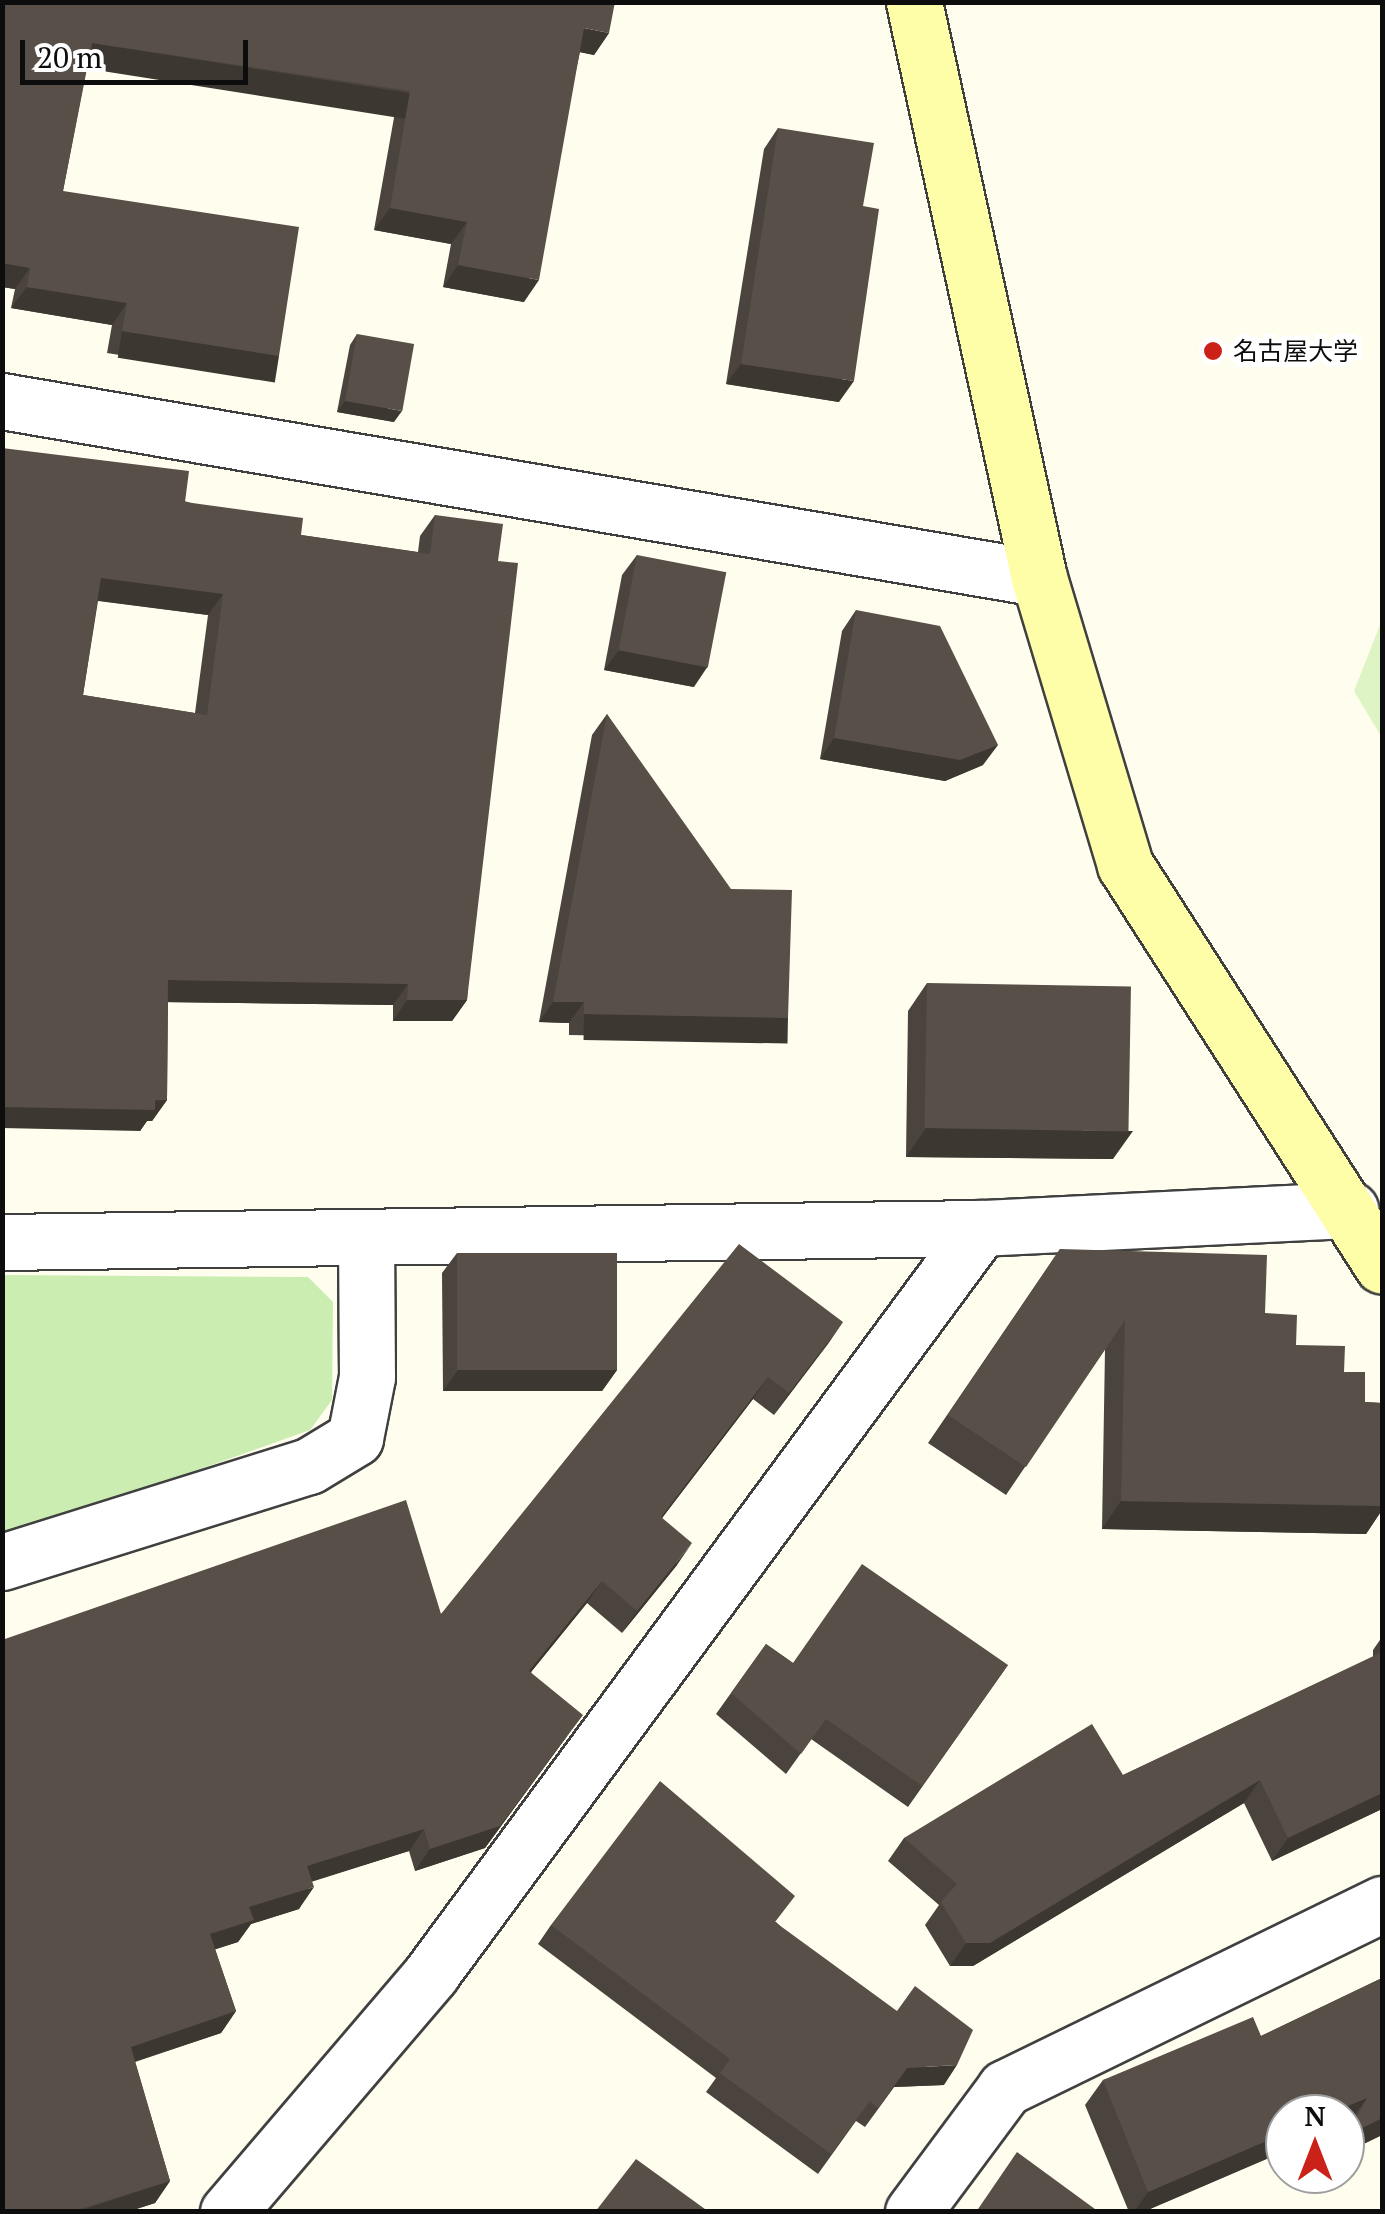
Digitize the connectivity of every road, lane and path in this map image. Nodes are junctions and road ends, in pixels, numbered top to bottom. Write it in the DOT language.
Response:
graph roads {
  1 [pos="914,2"];
  2 [pos="2,402"];
  3 [pos="1039,578"];
  4 [pos="1351,1210"];
  5 [pos="981,1228"];
  6 [pos="366,1239"];
  7 [pos="2,1242"];
  8 [pos="1382,1266"];
  9 [pos="2,1562"];
  10 [pos="1382,1904"];
  11 [pos="228,2212"];
  12 [pos="912,2212"];
  1 -- 3 [label="street"];
  2 -- 3 [label="street"];
  3 -- 4 [label="street"];
  4 -- 5 [label="street"];
  4 -- 8 [label="street"];
  5 -- 6 [label="street"];
  5 -- 11 [label="street"];
  6 -- 7 [label="street"];
  6 -- 9 [label="street"];
  10 -- 12 [label="street"];
}
